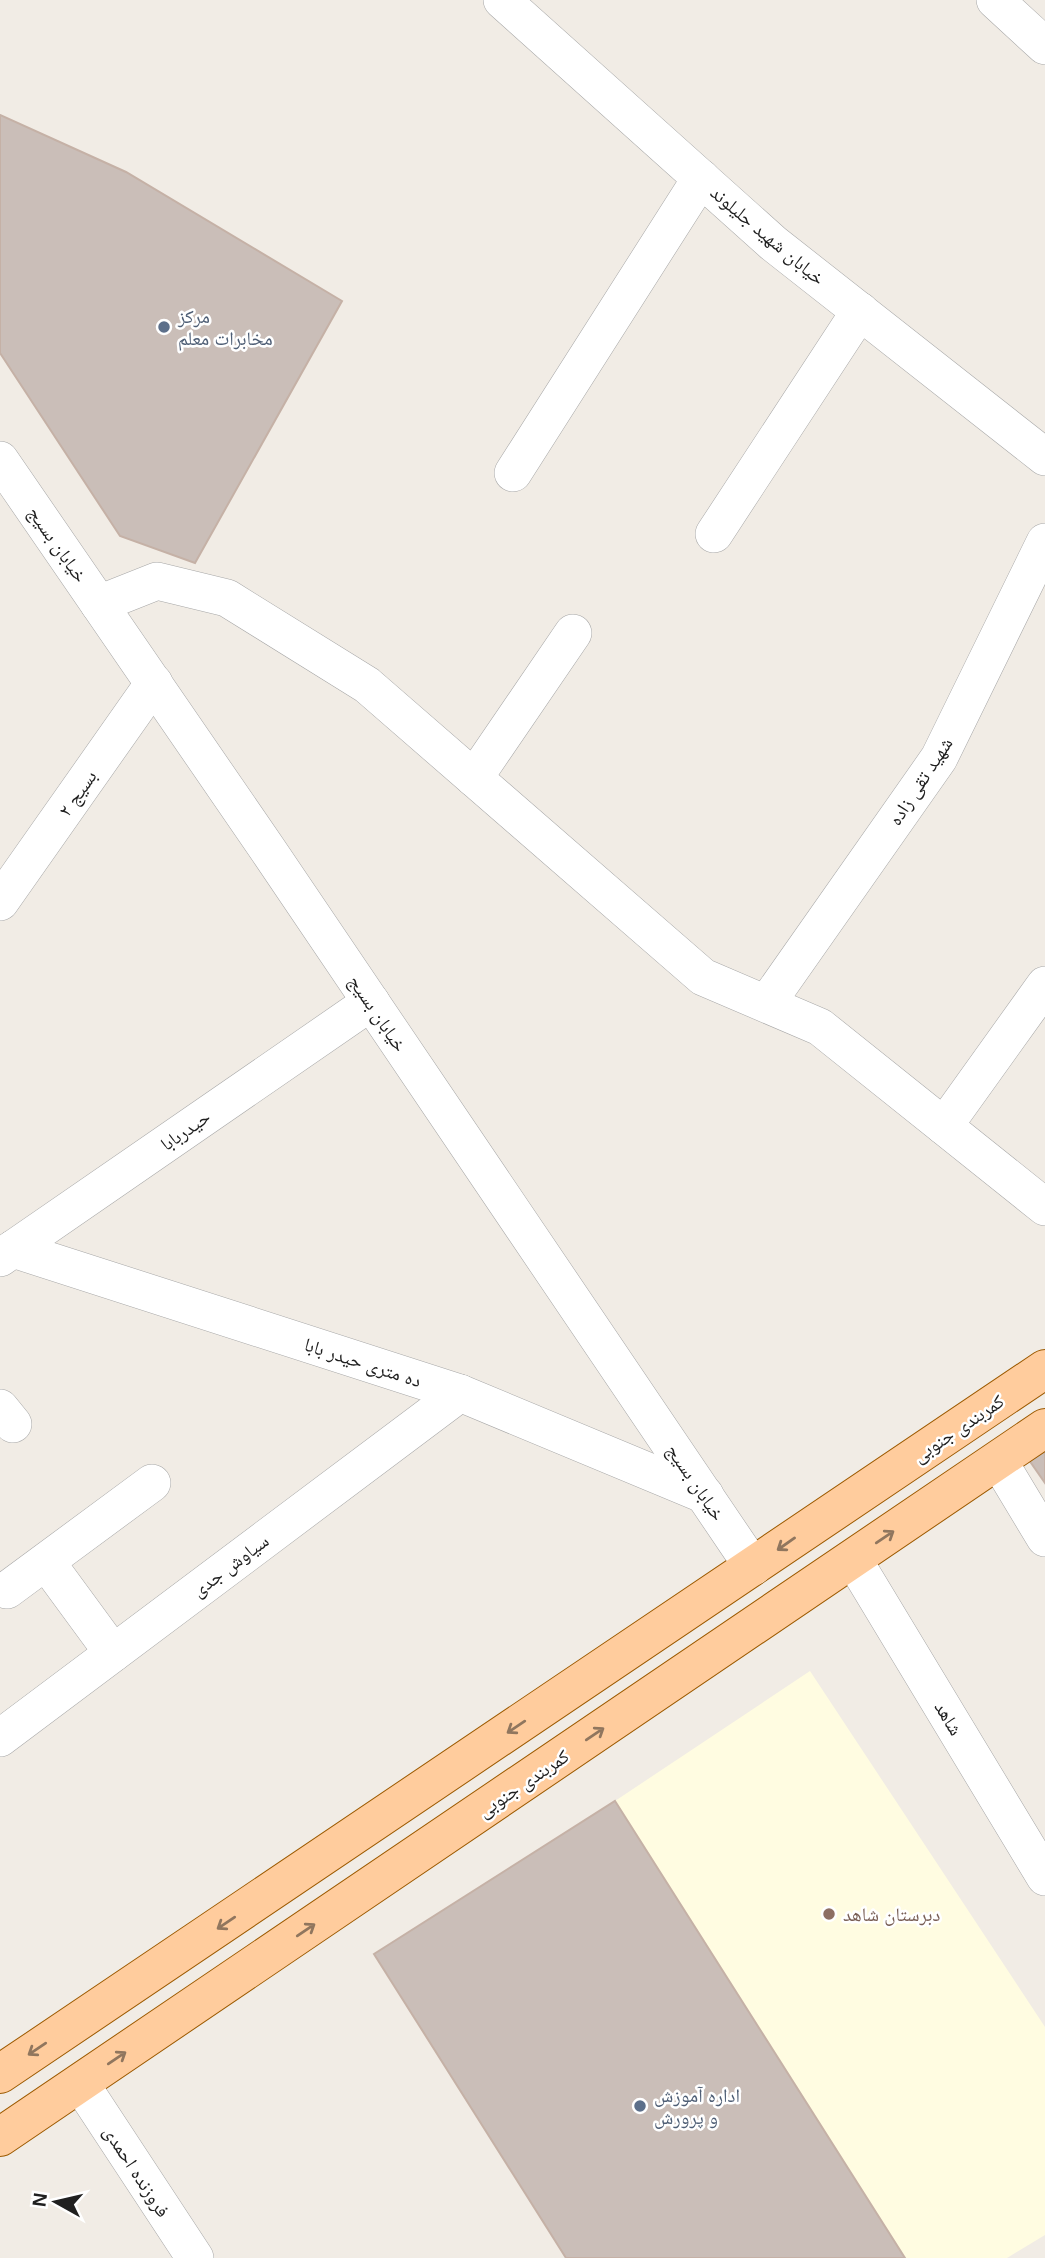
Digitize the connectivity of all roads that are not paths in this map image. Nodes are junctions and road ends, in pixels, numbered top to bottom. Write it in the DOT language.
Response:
graph roads {
  1 [pos="502,0"];
  2 [pos="995,0"];
  3 [pos="1045,46"];
  4 [pos="701,178"];
  5 [pos="860,311"];
  6 [pos="1045,457"];
  7 [pos="0,460"];
  8 [pos="513,473"];
  9 [pos="714,534"];
  10 [pos="1045,542"];
  11 [pos="99,604"];
  12 [pos="573,633"];
  13 [pos="154,683"];
  14 [pos="474,778"];
  15 [pos="0,902"];
  16 [pos="1045,985"];
  17 [pos="371,1002"];
  18 [pos="766,1003"];
  19 [pos="944,1126"];
  20 [pos="1045,1207"];
  21 [pos="7,1253"];
  22 [pos="1045,1369"];
  23 [pos="460,1393"];
  24 [pos="1045,1429"];
  25 [pos="998,1460"];
  26 [pos="152,1483"];
  27 [pos="705,1495"];
  28 [pos="826,1516"];
  29 [pos="1045,1538"];
  30 [pos="853,1559"];
  31 [pos="47,1563"];
  32 [pos="753,1567"];
  33 [pos="7,1590"];
  34 [pos="781,1607"];
  35 [pos="113,1653"];
  36 [pos="0,1738"];
  37 [pos="445,1776"];
  38 [pos="475,1815"];
  39 [pos="1045,1877"];
  40 [pos="0,2074"];
  41 [pos="80,2083"];
  42 [pos="0,2137"];
  43 [pos="195,2258"];
  1 -- 4 [label="street, خیابان شهید جلیلوند"];
  2 -- 3 [label="street"];
  4 -- 5 [label="street, خیابان شهید جلیلوند"];
  4 -- 8 [label="street"];
  5 -- 6 [label="street, خیابان شهید جلیلوند"];
  5 -- 9 [label="street"];
  7 -- 11 [label="street, خیابان بسیج"];
  10 -- 18 [label="street, شهید تقی زاده"];
  11 -- 13 [label="street, خیابان بسیج"];
  11 -- 14 [label="street"];
  12 -- 14 [label="street"];
  13 -- 15 [label="street, بسیج ۲"];
  13 -- 17 [label="street, خیابان بسیج"];
  14 -- 18 [label="street"];
  16 -- 19 [label="street"];
  17 -- 21 [label="street, حیدربابا"];
  17 -- 27 [label="street, خیابان بسیج"];
  18 -- 19 [label="street"];
  19 -- 20 [label="street"];
  21 -- 23 [label="street, ده متری حیدر بابا"];
  22 -- 28 [label="main road, کمربندی جنوبی"];
  23 -- 27 [label="street, ده متری حیدر بابا"];
  23 -- 35 [label="street, سیاوش جدی"];
  24 -- 25 [label="main road, کمربندی جنوبی"];
  25 -- 29 [label="street"];
  30 -- 25 [label="main road, کمربندی جنوبی, one-way"];
  26 -- 31 [label="street"];
  27 -- 32 [label="street, خیابان بسیج"];
  28 -- 30 [label="main road"];
  28 -- 32 [label="main road, کمربندی جنوبی, one-way"];
  30 -- 34 [label="main road, کمربندی جنوبی"];
  30 -- 39 [label="street, شاهد"];
  31 -- 33 [label="street"];
  31 -- 35 [label="street"];
  32 -- 34 [label="main road"];
  32 -- 37 [label="main road, کمربندی جنوبی, one-way"];
  38 -- 34 [label="main road, کمربندی جنوبی, one-way"];
  35 -- 36 [label="street, سیاوش جدی"];
  37 -- 38 [label="main road"];
  37 -- 40 [label="main road, کمربندی جنوبی, one-way"];
  41 -- 38 [label="main road, کمربندی جنوبی, one-way"];
  41 -- 42 [label="main road, کمربندی جنوبی"];
  41 -- 43 [label="street, فروزنده احمدی"];
}
